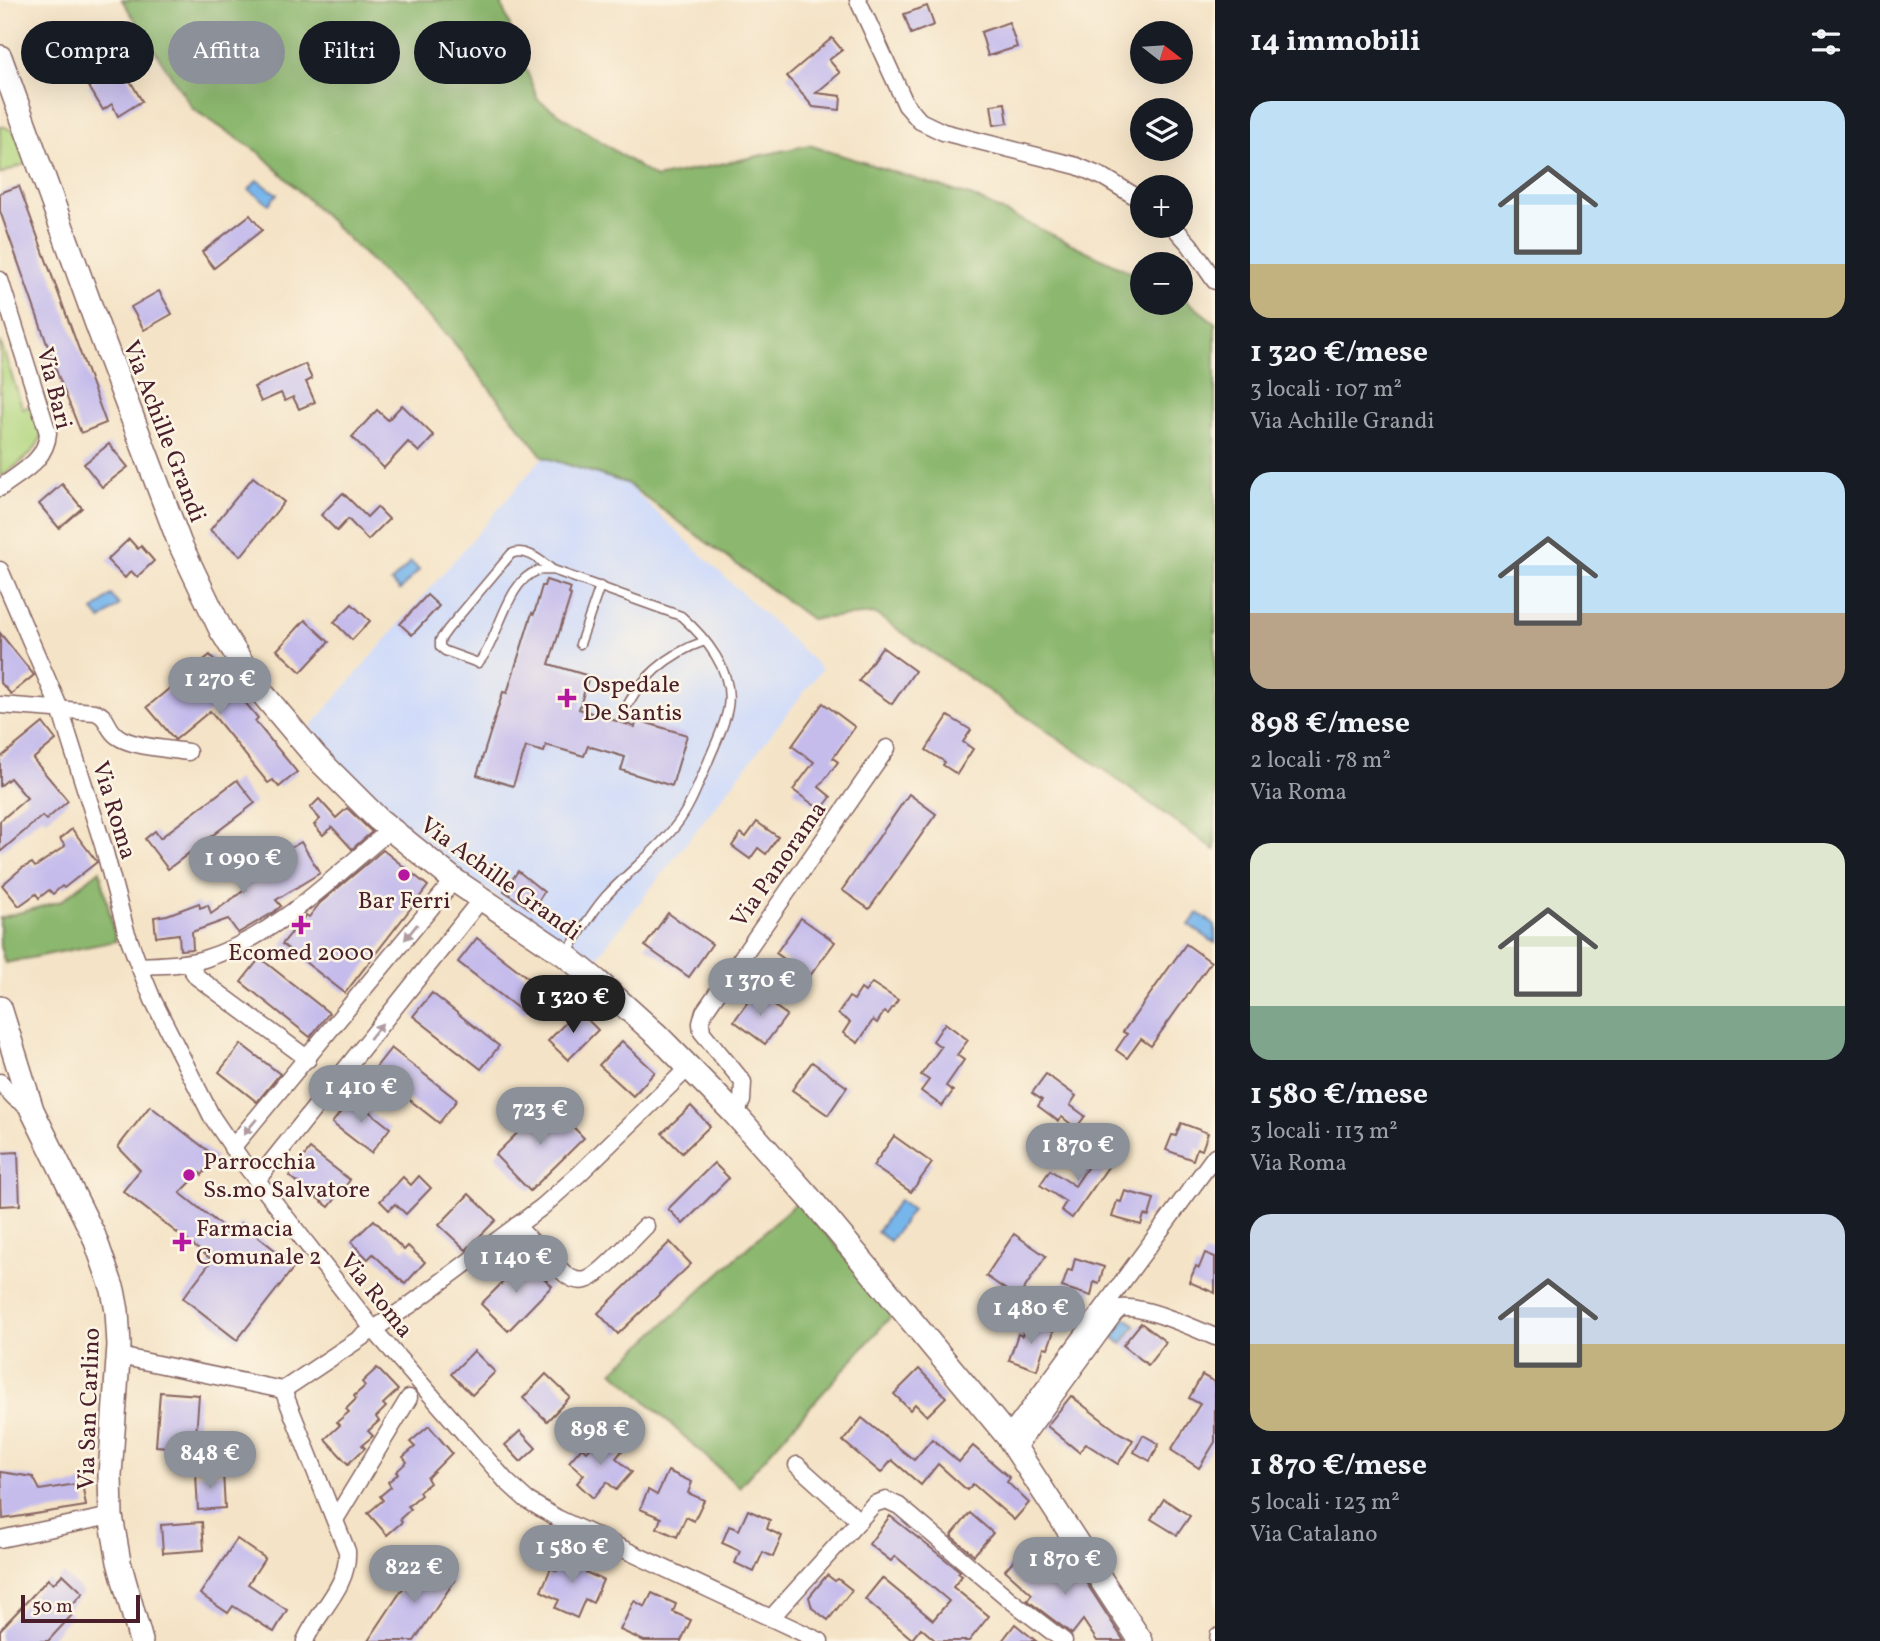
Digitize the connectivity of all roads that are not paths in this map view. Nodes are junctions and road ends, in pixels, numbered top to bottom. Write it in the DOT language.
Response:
graph roads {
  1 [pos="858,0"];
  2 [pos="0,57"];
  3 [pos="3,86"];
  4 [pos="0,118"];
  5 [pos="26,127"];
  6 [pos="1130,193"];
  7 [pos="1183,238"];
  8 [pos="0,280"];
  9 [pos="1215,281"];
  10 [pos="0,488"];
  11 [pos="0,570"];
  12 [pos="553,570"];
  13 [pos="600,586"];
  14 [pos="705,641"];
  15 [pos="580,645"];
  16 [pos="0,705"];
  17 [pos="60,709"];
  18 [pos="623,715"];
  19 [pos="887,748"];
  20 [pos="188,752"];
  21 [pos="390,830"];
  22 [pos="454,880"];
  23 [pos="482,898"];
  24 [pos="565,955"];
  25 [pos="187,963"];
  26 [pos="139,967"];
  27 [pos="0,1008"];
  28 [pos="308,1059"];
  29 [pos="690,1067"];
  30 [pos="0,1082"];
  31 [pos="32,1110"];
  32 [pos="735,1114"];
  33 [pos="232,1148"];
  34 [pos="1215,1156"];
  35 [pos="257,1180"];
  36 [pos="516,1226"];
  37 [pos="646,1226"];
  38 [pos="374,1330"];
  39 [pos="1215,1337"];
  40 [pos="119,1356"];
  41 [pos="284,1390"];
  42 [pos="410,1398"];
  43 [pos="1012,1443"];
  44 [pos="797,1465"];
  45 [pos="111,1516"];
  46 [pos="335,1518"];
  47 [pos="859,1521"];
  48 [pos="0,1539"];
  49 [pos="771,1618"];
  50 [pos="1215,1633"];
  51 [pos="141,1641"];
  52 [pos="305,1641"];
  53 [pos="820,1641"];
  54 [pos="1063,1641"];
  55 [pos="1141,1641"];
  56 [pos="1214,1641"];
  1 -- 6 [label="street"];
  2 -- 3 [label="street, Via Achille Grandi"];
  3 -- 5 [label="street, Via Achille Grandi"];
  4 -- 5 [label="street"];
  5 -- 21 [label="street, Via Achille Grandi"];
  7 -- 9 [label="street"];
  8 -- 10 [label="street, Via Bari"];
  11 -- 17 [label="street, Via Roma"];
  12 -- 12 [label="lane"];
  12 -- 13 [label="lane"];
  13 -- 14 [label="lane"];
  13 -- 15 [label="lane"];
  14 -- 18 [label="lane"];
  14 -- 24 [label="lane"];
  16 -- 17 [label="street"];
  17 -- 20 [label="street"];
  17 -- 26 [label="street, Via Roma"];
  19 -- 32 [label="street, Via Panorama"];
  21 -- 22 [label="street, Via Achille Grandi"];
  21 -- 25 [label="street"];
  22 -- 23 [label="street, Via Achille Grandi"];
  22 -- 28 [label="street, one-way"];
  23 -- 24 [label="street, Via Achille Grandi"];
  35 -- 23 [label="street, one-way"];
  24 -- 29 [label="street, Via Achille Grandi"];
  25 -- 26 [label="street"];
  25 -- 28 [label="street"];
  26 -- 33 [label="street, Via Roma"];
  27 -- 31 [label="street, Via San Carlino"];
  28 -- 33 [label="street, one-way"];
  29 -- 32 [label="street, Via Achille Grandi"];
  29 -- 36 [label="street"];
  30 -- 31 [label="street, Via San Carlino"];
  31 -- 40 [label="street, Via San Carlino"];
  32 -- 43 [label="street, Via Achille Grandi"];
  33 -- 35 [label="street, Via Roma"];
  34 -- 43 [label="street"];
  35 -- 38 [label="street, Via Roma"];
  36 -- 37 [label="street"];
  36 -- 38 [label="street"];
  38 -- 41 [label="street"];
  38 -- 49 [label="street, Via Roma"];
  39 -- 43 [label="street"];
  40 -- 41 [label="street"];
  40 -- 45 [label="street, Via San Carlino"];
  41 -- 46 [label="street"];
  42 -- 46 [label="street"];
  43 -- 55 [label="street, Via Achille Grandi"];
  44 -- 47 [label="street"];
  45 -- 48 [label="street"];
  45 -- 51 [label="street, Via San Carlino"];
  46 -- 52 [label="street"];
  47 -- 49 [label="street"];
  47 -- 54 [label="street"];
  49 -- 53 [label="street, Via Roma"];
  50 -- 56 [label="lane"];
}
